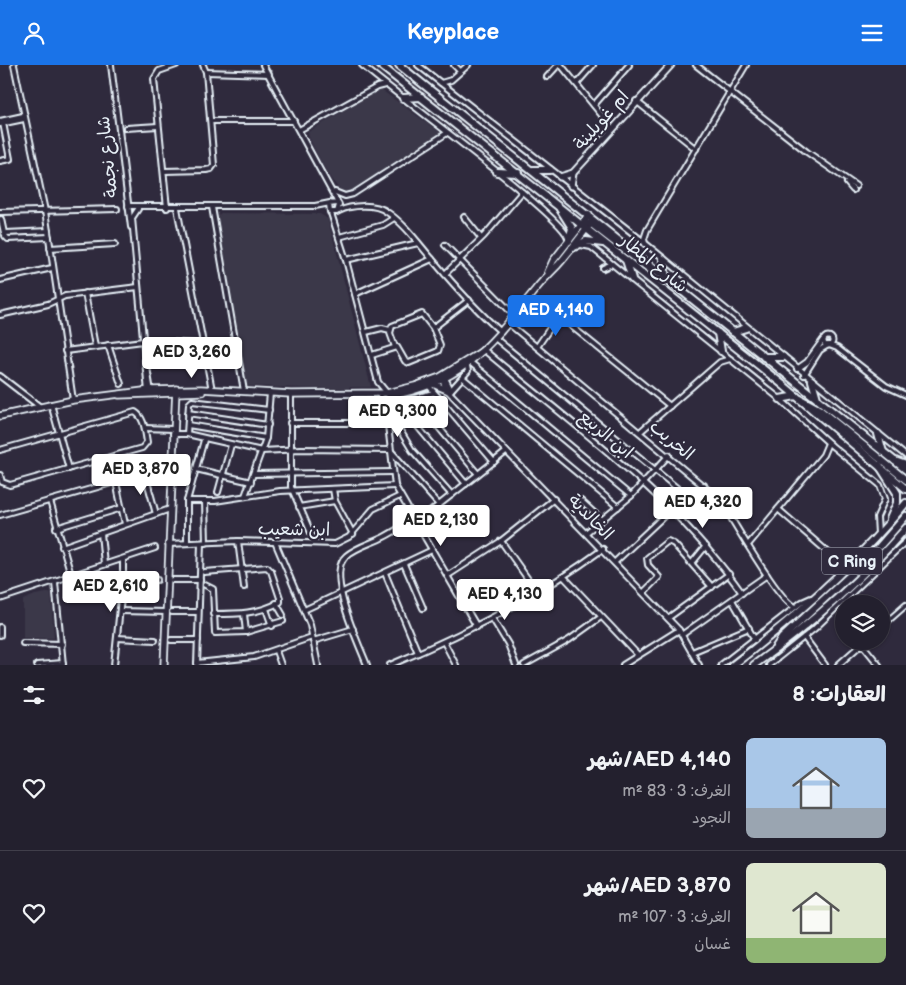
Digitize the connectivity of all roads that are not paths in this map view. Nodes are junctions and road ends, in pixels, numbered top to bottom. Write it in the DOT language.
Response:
graph roads {
  1 [pos="14,65"];
  2 [pos="112,65"];
  3 [pos="176,65"];
  4 [pos="203,65"];
  5 [pos="263,65"];
  6 [pos="362,65"];
  7 [pos="380,65"];
  8 [pos="399,65"];
  9 [pos="418,65"];
  10 [pos="454,65"];
  11 [pos="468,65"];
  12 [pos="560,65"];
  13 [pos="593,65"];
  14 [pos="629,65"];
  15 [pos="671,65"];
  16 [pos="696,65"];
  17 [pos="746,65"];
  18 [pos="460,71"];
  19 [pos="206,72"];
  20 [pos="269,74"];
  21 [pos="547,77"];
  22 [pos="378,79"];
  23 [pos="452,80"];
  24 [pos="441,83"];
  25 [pos="577,83"];
  26 [pos="386,85"];
  27 [pos="377,87"];
  28 [pos="450,90"];
  29 [pos="730,92"];
  30 [pos="421,97"];
  31 [pos="403,98"];
  32 [pos="636,101"];
  33 [pos="594,105"];
  34 [pos="24,117"];
  35 [pos="1,121"];
  36 [pos="211,121"];
  37 [pos="294,121"];
  38 [pos="158,126"];
  39 [pos="126,128"];
  40 [pos="613,129"];
  41 [pos="299,130"];
  42 [pos="447,133"];
  43 [pos="696,149"];
  44 [pos="0,161"];
  45 [pos="550,169"];
  46 [pos="533,170"];
  47 [pos="164,171"];
  48 [pos="497,172"];
  49 [pos="518,173"];
  50 [pos="573,173"];
  51 [pos="560,177"];
  52 [pos="571,186"];
  53 [pos="854,188"];
  54 [pos="522,192"];
  55 [pos="334,193"];
  56 [pos="552,200"];
  57 [pos="331,202"];
  58 [pos="338,204"];
  59 [pos="319,206"];
  60 [pos="212,207"];
  61 [pos="349,207"];
  62 [pos="128,208"];
  63 [pos="140,208"];
  64 [pos="167,208"];
  65 [pos="177,208"];
  66 [pos="117,209"];
  67 [pos="329,210"];
  68 [pos="45,211"];
  69 [pos="0,212"];
  70 [pos="338,212"];
  71 [pos="131,217"];
  72 [pos="464,217"];
  73 [pos="394,218"];
  74 [pos="1,219"];
  75 [pos="335,221"];
  76 [pos="589,222"];
  77 [pos="647,230"];
  78 [pos="48,231"];
  79 [pos="4,233"];
  80 [pos="635,235"];
  81 [pos="49,237"];
  82 [pos="339,237"];
  83 [pos="481,238"];
  84 [pos="569,241"];
  85 [pos="418,243"];
  86 [pos="115,244"];
  87 [pos="606,244"];
  88 [pos="645,244"];
  89 [pos="445,245"];
  90 [pos="50,248"];
  91 [pos="572,248"];
  92 [pos="432,259"];
  93 [pos="626,259"];
  94 [pos="663,259"];
  95 [pos="346,260"];
  96 [pos="460,260"];
  97 [pos="612,264"];
  98 [pos="52,268"];
  99 [pos="603,268"];
  100 [pos="445,274"];
  101 [pos="665,276"];
  102 [pos="546,278"];
  103 [pos="632,279"];
  104 [pos="0,280"];
  105 [pos="138,287"];
  106 [pos="85,293"];
  107 [pos="356,294"];
  108 [pos="57,300"];
  109 [pos="469,300"];
  110 [pos="564,309"];
  111 [pos="0,315"];
  112 [pos="514,315"];
  113 [pos="559,316"];
  114 [pos="508,323"];
  115 [pos="433,328"];
  116 [pos="746,328"];
  117 [pos="390,330"];
  118 [pos="501,331"];
  119 [pos="366,332"];
  120 [pos="733,332"];
  121 [pos="718,333"];
  122 [pos="495,338"];
  123 [pos="823,340"];
  124 [pos="144,341"];
  125 [pos="202,344"];
  126 [pos="830,344"];
  127 [pos="108,345"];
  128 [pos="95,346"];
  129 [pos="395,347"];
  130 [pos="537,347"];
  131 [pos="484,350"];
  132 [pos="65,351"];
  133 [pos="721,351"];
  134 [pos="372,355"];
  135 [pos="762,357"];
  136 [pos="782,357"];
  137 [pos="730,359"];
  138 [pos="720,362"];
  139 [pos="469,364"];
  140 [pos="797,369"];
  141 [pos="454,374"];
  142 [pos="804,375"];
  143 [pos="0,376"];
  144 [pos="442,378"];
  145 [pos="462,378"];
  146 [pos="812,381"];
  147 [pos="378,382"];
  148 [pos="121,384"];
  149 [pos="430,385"];
  150 [pos="450,389"];
  151 [pos="210,390"];
  152 [pos="244,391"];
  153 [pos="150,392"];
  154 [pos="174,392"];
  155 [pos="270,393"];
  156 [pos="372,393"];
  157 [pos="387,393"];
  158 [pos="433,393"];
  159 [pos="291,394"];
  160 [pos="357,394"];
  161 [pos="396,395"];
  162 [pos="906,395"];
  163 [pos="380,397"];
  164 [pos="798,397"];
  165 [pos="414,398"];
  166 [pos="780,399"];
  167 [pos="73,400"];
  168 [pos="817,400"];
  169 [pos="50,404"];
  170 [pos="670,406"];
  171 [pos="36,407"];
  172 [pos="387,407"];
  173 [pos="269,409"];
  174 [pos="188,413"];
  175 [pos="0,416"];
  176 [pos="394,422"];
  177 [pos="290,423"];
  178 [pos="387,423"];
  179 [pos="188,425"];
  180 [pos="268,425"];
  181 [pos="145,428"];
  182 [pos="173,431"];
  183 [pos="641,431"];
  184 [pos="59,434"];
  185 [pos="187,434"];
  186 [pos="878,434"];
  187 [pos="266,438"];
  188 [pos="204,440"];
  189 [pos="828,443"];
  190 [pos="231,445"];
  191 [pos="836,449"];
  192 [pos="290,450"];
  193 [pos="390,450"];
  194 [pos="0,451"];
  195 [pos="262,451"];
  196 [pos="506,452"];
  197 [pos="883,452"];
  198 [pos="669,455"];
  199 [pos="823,455"];
  200 [pos="906,456"];
  201 [pos="895,461"];
  202 [pos="494,462"];
  203 [pos="879,465"];
  204 [pos="906,465"];
  205 [pos="69,469"];
  206 [pos="171,469"];
  207 [pos="196,469"];
  208 [pos="655,470"];
  209 [pos="906,470"];
  210 [pos="392,472"];
  211 [pos="290,473"];
  212 [pos="145,474"];
  213 [pos="254,474"];
  214 [pos="478,474"];
  215 [pos="0,475"];
  216 [pos="222,475"];
  217 [pos="906,480"];
  218 [pos="116,482"];
  219 [pos="250,482"];
  220 [pos="466,484"];
  221 [pos="643,484"];
  222 [pos="704,485"];
  223 [pos="395,486"];
  224 [pos="333,489"];
  225 [pos="906,489"];
  226 [pos="292,490"];
  227 [pos="218,492"];
  228 [pos="452,495"];
  229 [pos="245,496"];
  230 [pos="400,496"];
  231 [pos="631,496"];
  232 [pos="689,498"];
  233 [pos="554,499"];
  234 [pos="50,501"];
  235 [pos="187,501"];
  236 [pos="205,501"];
  237 [pos="335,501"];
  238 [pos="581,501"];
  239 [pos="906,503"];
  240 [pos="439,505"];
  241 [pos="299,507"];
  242 [pos="618,507"];
  243 [pos="122,508"];
  244 [pos="170,509"];
  245 [pos="778,509"];
  246 [pos="672,511"];
  247 [pos="156,514"];
  248 [pos="0,515"];
  249 [pos="906,515"];
  250 [pos="602,520"];
  251 [pos="415,521"];
  252 [pos="890,523"];
  253 [pos="125,524"];
  254 [pos="56,528"];
  255 [pos="906,530"];
  256 [pos="587,532"];
  257 [pos="101,533"];
  258 [pos="353,533"];
  259 [pos="877,535"];
  260 [pos="238,541"];
  261 [pos="501,541"];
  262 [pos="906,541"];
  263 [pos="275,542"];
  264 [pos="315,542"];
  265 [pos="187,543"];
  266 [pos="203,543"];
  267 [pos="168,544"];
  268 [pos="748,545"];
  269 [pos="706,546"];
  270 [pos="62,547"];
  271 [pos="904,547"];
  272 [pos="156,548"];
  273 [pos="603,549"];
  274 [pos="432,551"];
  275 [pos="855,557"];
  276 [pos="123,559"];
  277 [pos="837,560"];
  278 [pos="615,562"];
  279 [pos="404,563"];
  280 [pos="692,563"];
  281 [pos="104,564"];
  282 [pos="242,569"];
  283 [pos="868,569"];
  284 [pos="204,572"];
  285 [pos="385,573"];
  286 [pos="729,574"];
  287 [pos="71,575"];
  288 [pos="767,575"];
  289 [pos="837,575"];
  290 [pos="447,576"];
  291 [pos="564,577"];
  292 [pos="124,579"];
  293 [pos="157,580"];
  294 [pos="172,580"];
  295 [pos="200,581"];
  296 [pos="55,582"];
  297 [pos="205,585"];
  298 [pos="861,585"];
  299 [pos="244,587"];
  300 [pos="712,587"];
  301 [pos="644,591"];
  302 [pos="538,592"];
  303 [pos="742,593"];
  304 [pos="341,594"];
  305 [pos="813,598"];
  306 [pos="0,599"];
  307 [pos="732,600"];
  308 [pos="276,603"];
  309 [pos="789,605"];
  310 [pos="906,605"];
  311 [pos="795,607"];
  312 [pos="423,608"];
  313 [pos="266,609"];
  314 [pos="304,610"];
  315 [pos="121,611"];
  316 [pos="169,612"];
  317 [pos="198,612"];
  318 [pos="788,613"];
  319 [pos="244,614"];
  320 [pos="213,615"];
  321 [pos="283,615"];
  322 [pos="601,617"];
  323 [pos="492,618"];
  324 [pos="668,618"];
  325 [pos="890,619"];
  326 [pos="283,621"];
  327 [pos="787,621"];
  328 [pos="272,626"];
  329 [pos="0,627"];
  330 [pos="477,627"];
  331 [pos="748,628"];
  332 [pos="353,629"];
  333 [pos="679,629"];
  334 [pos="246,632"];
  335 [pos="683,634"];
  336 [pos="0,635"];
  337 [pos="804,637"];
  338 [pos="117,638"];
  339 [pos="313,639"];
  340 [pos="155,640"];
  341 [pos="171,640"];
  342 [pos="198,640"];
  343 [pos="755,640"];
  344 [pos="444,642"];
  345 [pos="23,643"];
  346 [pos="62,644"];
  347 [pos="774,650"];
  348 [pos="856,650"];
  349 [pos="869,650"];
  350 [pos="276,651"];
  351 [pos="692,652"];
  352 [pos="418,653"];
  353 [pos="638,655"];
  354 [pos="63,664"];
  355 [pos="197,664"];
  356 [pos="733,664"];
  357 [pos="36,665"];
  358 [pos="114,665"];
  359 [pos="164,665"];
  360 [pos="281,665"];
  361 [pos="318,665"];
  362 [pos="367,665"];
  363 [pos="390,665"];
  364 [pos="456,665"];
  365 [pos="516,665"];
  366 [pos="524,665"];
  367 [pos="623,665"];
  368 [pos="699,665"];
  369 [pos="721,665"];
  370 [pos="754,665"];
  371 [pos="769,665"];
  372 [pos="825,665"];
  373 [pos="838,665"];
  374 [pos="879,665"];
  1 -- 34 [label="street"];
  2 -- 62 [label="street, شارع نجمة"];
  3 -- 38 [label="street"];
  4 -- 19 [label="street"];
  5 -- 20 [label="street"];
  6 -- 22 [label="street"];
  7 -- 30 [label="main road, شارع المطار"];
  8 -- 46 [label="main road, شارع المطار"];
  9 -- 24 [label="street, شارع المطار"];
  10 -- 18 [label="street"];
  11 -- 18 [label="street"];
  12 -- 21 [label="street"];
  12 -- 25 [label="street"];
  13 -- 25 [label="street"];
  14 -- 33 [label="street"];
  15 -- 32 [label="street, ام غويلينة"];
  16 -- 29 [label="street"];
  17 -- 29 [label="street"];
  18 -- 23 [label="street"];
  19 -- 20 [label="street"];
  19 -- 36 [label="street"];
  20 -- 37 [label="street"];
  22 -- 26 [label="street"];
  22 -- 27 [label="street"];
  23 -- 24 [label="street"];
  23 -- 28 [label="street"];
  24 -- 28 [label="street, شارع المطار"];
  25 -- 33 [label="street"];
  26 -- 27 [label="street"];
  26 -- 31 [label="street"];
  27 -- 41 [label="street"];
  28 -- 45 [label="street, شارع المطار"];
  29 -- 43 [label="street"];
  29 -- 53 [label="street"];
  30 -- 31 [label="main road"];
  30 -- 49 [label="main road, شارع المطار"];
  31 -- 42 [label="street"];
  32 -- 40 [label="street, ام غويلينة"];
  32 -- 43 [label="street"];
  33 -- 40 [label="street"];
  34 -- 35 [label="street"];
  34 -- 68 [label="street"];
  35 -- 44 [label="street"];
  36 -- 37 [label="street"];
  36 -- 47 [label="street"];
  37 -- 41 [label="street"];
  38 -- 39 [label="street"];
  38 -- 47 [label="street"];
  40 -- 50 [label="street, ام غويلينة"];
  41 -- 55 [label="street"];
  42 -- 48 [label="street"];
  42 -- 55 [label="street"];
  43 -- 77 [label="street"];
  45 -- 46 [label="main road"];
  45 -- 51 [label="street, شارع المطار"];
  46 -- 76 [label="main road, شارع المطار"];
  47 -- 64 [label="street"];
  48 -- 49 [label="main road"];
  48 -- 54 [label="street"];
  49 -- 56 [label="main road, شارع المطار"];
  50 -- 51 [label="street, ام غويلينة"];
  50 -- 52 [label="street, ام غويلينة"];
  51 -- 52 [label="street, شارع المطار"];
  52 -- 80 [label="street, شارع المطار"];
  54 -- 83 [label="street"];
  54 -- 84 [label="street"];
  55 -- 57 [label="street"];
  55 -- 58 [label="street"];
  56 -- 76 [label="main road, شارع المطار"];
  56 -- 84 [label="main road"];
  57 -- 58 [label="street"];
  57 -- 59 [label="street"];
  57 -- 67 [label="street"];
  58 -- 61 [label="street"];
  58 -- 70 [label="street"];
  59 -- 60 [label="street"];
  59 -- 67 [label="street"];
  60 -- 65 [label="street"];
  60 -- 152 [label="street"];
  61 -- 70 [label="street"];
  61 -- 73 [label="street"];
  62 -- 63 [label="street"];
  62 -- 71 [label="street, شارع نجمة"];
  63 -- 64 [label="street"];
  63 -- 71 [label="street, شارع نجمة"];
  64 -- 65 [label="street"];
  65 -- 125 [label="street"];
  66 -- 68 [label="street"];
  67 -- 70 [label="street"];
  67 -- 75 [label="street"];
  68 -- 69 [label="street"];
  68 -- 78 [label="street"];
  70 -- 75 [label="street"];
  71 -- 105 [label="street, شارع نجمة"];
  72 -- 83 [label="street"];
  73 -- 82 [label="street"];
  73 -- 85 [label="street"];
  74 -- 79 [label="street"];
  75 -- 82 [label="street"];
  76 -- 84 [label="main road"];
  76 -- 87 [label="main road, شارع المطار"];
  76 -- 91 [label="main road"];
  76 -- 101 [label="main road, شارع المطار"];
  77 -- 80 [label="street"];
  77 -- 88 [label="street"];
  78 -- 79 [label="street"];
  78 -- 81 [label="street"];
  79 -- 81 [label="street"];
  80 -- 88 [label="street, شارع المطار"];
  81 -- 90 [label="street"];
  82 -- 95 [label="street"];
  83 -- 96 [label="street"];
  84 -- 102 [label="main road"];
  85 -- 92 [label="street"];
  85 -- 95 [label="street"];
  86 -- 90 [label="street"];
  87 -- 91 [label="main road"];
  87 -- 93 [label="main road, شارع المطار"];
  88 -- 94 [label="street, شارع المطار"];
  89 -- 96 [label="street"];
  90 -- 98 [label="street"];
  91 -- 97 [label="street, شارع المطار"];
  91 -- 102 [label="main road"];
  92 -- 100 [label="street"];
  92 -- 107 [label="street"];
  93 -- 103 [label="main road"];
  93 -- 121 [label="main road, شارع المطار"];
  94 -- 101 [label="main road"];
  94 -- 116 [label="street, شارع المطار"];
  95 -- 107 [label="street"];
  96 -- 100 [label="street"];
  96 -- 112 [label="street"];
  97 -- 99 [label="street"];
  97 -- 103 [label="street, شارع المطار"];
  98 -- 104 [label="street"];
  98 -- 108 [label="street"];
  100 -- 109 [label="street"];
  101 -- 120 [label="main road, شارع المطار"];
  102 -- 112 [label="main road"];
  103 -- 133 [label="street, شارع المطار"];
  105 -- 106 [label="street"];
  105 -- 124 [label="street, شارع نجمة"];
  106 -- 108 [label="street"];
  106 -- 128 [label="street"];
  107 -- 119 [label="street"];
  108 -- 111 [label="street"];
  108 -- 132 [label="street"];
  109 -- 115 [label="street"];
  109 -- 118 [label="street"];
  110 -- 113 [label="street"];
  112 -- 114 [label="main road"];
  113 -- 130 [label="street"];
  113 -- 170 [label="street"];
  114 -- 118 [label="main road"];
  114 -- 130 [label="street, الخريب"];
  115 -- 117 [label="street"];
  115 -- 129 [label="street"];
  116 -- 120 [label="main road"];
  116 -- 136 [label="street, شارع المطار"];
  117 -- 119 [label="street"];
  117 -- 129 [label="street"];
  118 -- 122 [label="main road"];
  119 -- 134 [label="street"];
  120 -- 135 [label="main road, شارع المطار"];
  121 -- 133 [label="main road"];
  121 -- 164 [label="main road, شارع المطار"];
  122 -- 131 [label="main road"];
  122 -- 208 [label="street"];
  123 -- 126 [label="street"];
  123 -- 126 [label="street"];
  123 -- 140 [label="street"];
  124 -- 125 [label="street"];
  124 -- 127 [label="street"];
  124 -- 153 [label="street, شارع نجمة"];
  125 -- 151 [label="street"];
  126 -- 142 [label="street"];
  126 -- 162 [label="street"];
  127 -- 128 [label="street"];
  127 -- 148 [label="street"];
  128 -- 132 [label="street"];
  129 -- 134 [label="street"];
  130 -- 183 [label="street, الخريب"];
  131 -- 139 [label="main road"];
  131 -- 144 [label="main road"];
  131 -- 221 [label="street, ابن الربيع"];
  132 -- 167 [label="street"];
  133 -- 137 [label="street, شارع المطار"];
  133 -- 138 [label="street"];
  134 -- 147 [label="street"];
  135 -- 136 [label="main road"];
  135 -- 168 [label="main road, شارع المطار"];
  136 -- 140 [label="street, شارع المطار"];
  137 -- 138 [label="street"];
  137 -- 166 [label="street, شارع المطار"];
  138 -- 170 [label="street"];
  139 -- 141 [label="main road"];
  139 -- 145 [label="street"];
  139 -- 231 [label="street"];
  140 -- 142 [label="street, شارع المطار"];
  141 -- 144 [label="main road"];
  141 -- 150 [label="main road"];
  142 -- 146 [label="street, شارع المطار"];
  143 -- 171 [label="street"];
  144 -- 149 [label="main road"];
  144 -- 150 [label="street, الخالدية"];
  144 -- 157 [label="main road"];
  145 -- 150 [label="street"];
  145 -- 242 [label="street"];
  146 -- 168 [label="main road"];
  146 -- 186 [label="street, شارع المطار"];
  147 -- 156 [label="street"];
  147 -- 157 [label="street"];
  149 -- 150 [label="main road"];
  149 -- 158 [label="street"];
  149 -- 161 [label="main road"];
  150 -- 196 [label="street, الخالدية"];
  151 -- 152 [label="main road"];
  151 -- 154 [label="main road"];
  152 -- 155 [label="main road"];
  153 -- 154 [label="main road"];
  153 -- 167 [label="main road"];
  154 -- 182 [label="main road"];
  155 -- 159 [label="main road"];
  155 -- 173 [label="street"];
  156 -- 157 [label="main road"];
  156 -- 160 [label="main road"];
  158 -- 165 [label="street"];
  158 -- 202 [label="street"];
  159 -- 160 [label="main road"];
  159 -- 177 [label="street"];
  160 -- 163 [label="main road"];
  161 -- 163 [label="main road"];
  161 -- 172 [label="street"];
  163 -- 172 [label="street"];
  164 -- 166 [label="main road"];
  164 -- 203 [label="main road, شارع المطار"];
  164 -- 217 [label="main road"];
  165 -- 172 [label="street"];
  165 -- 214 [label="street"];
  166 -- 189 [label="street, شارع المطار"];
  167 -- 169 [label="main road"];
  168 -- 197 [label="main road, شارع المطار"];
  169 -- 171 [label="main road"];
  169 -- 184 [label="street"];
  170 -- 183 [label="street"];
  171 -- 175 [label="main road"];
  172 -- 176 [label="street"];
  172 -- 178 [label="street"];
  173 -- 174 [label="street"];
  173 -- 180 [label="street"];
  174 -- 179 [label="street"];
  174 -- 180 [label="street"];
  176 -- 220 [label="street"];
  176 -- 228 [label="street"];
  177 -- 178 [label="street"];
  177 -- 192 [label="street"];
  178 -- 193 [label="street"];
  179 -- 185 [label="street"];
  179 -- 187 [label="street"];
  180 -- 187 [label="street"];
  181 -- 182 [label="street"];
  181 -- 184 [label="street"];
  181 -- 205 [label="street"];
  182 -- 185 [label="street"];
  182 -- 206 [label="main road"];
  183 -- 198 [label="street, الخريب"];
  184 -- 194 [label="street"];
  184 -- 205 [label="street"];
  185 -- 188 [label="street"];
  186 -- 197 [label="main road"];
  186 -- 200 [label="street, شارع المطار"];
  187 -- 195 [label="street"];
  188 -- 190 [label="street"];
  188 -- 207 [label="street"];
  189 -- 191 [label="street, شارع المطار"];
  189 -- 199 [label="street"];
  190 -- 195 [label="street"];
  190 -- 216 [label="street"];
  191 -- 199 [label="street"];
  191 -- 259 [label="street, شارع المطار"];
  192 -- 193 [label="street"];
  192 -- 195 [label="street"];
  192 -- 211 [label="street"];
  193 -- 210 [label="street"];
  193 -- 240 [label="street"];
  195 -- 213 [label="street"];
  196 -- 202 [label="street"];
  196 -- 233 [label="street, الخالدية"];
  197 -- 201 [label="main road, شارع المطار"];
  198 -- 208 [label="street"];
  198 -- 222 [label="street, الخريب"];
  199 -- 245 [label="street"];
  201 -- 204 [label="main road"];
  201 -- 209 [label="main road, شارع المطار"];
  202 -- 214 [label="street"];
  203 -- 225 [label="main road, شارع المطار"];
  203 -- 252 [label="main road"];
  205 -- 215 [label="street"];
  206 -- 212 [label="street"];
  206 -- 244 [label="main road"];
  207 -- 216 [label="street"];
  207 -- 235 [label="street"];
  208 -- 221 [label="street"];
  208 -- 232 [label="street"];
  210 -- 211 [label="street"];
  210 -- 223 [label="street"];
  211 -- 213 [label="street"];
  211 -- 226 [label="street"];
  212 -- 218 [label="street"];
  212 -- 247 [label="street"];
  213 -- 219 [label="street"];
  214 -- 220 [label="street"];
  216 -- 219 [label="street"];
  216 -- 227 [label="street"];
  218 -- 234 [label="street"];
  218 -- 243 [label="street"];
  219 -- 229 [label="street"];
  220 -- 228 [label="street"];
  221 -- 231 [label="street"];
  221 -- 246 [label="street, ابن الربيع"];
  222 -- 232 [label="street"];
  222 -- 268 [label="street, الخريب"];
  223 -- 224 [label="street"];
  223 -- 230 [label="street"];
  224 -- 226 [label="street"];
  224 -- 237 [label="street"];
  226 -- 229 [label="street"];
  226 -- 241 [label="street"];
  228 -- 240 [label="street"];
  229 -- 236 [label="street"];
  230 -- 251 [label="street"];
  230 -- 258 [label="street, ابن شعيب"];
  231 -- 242 [label="street"];
  232 -- 246 [label="street"];
  233 -- 256 [label="street, الخالدية"];
  233 -- 261 [label="street"];
  234 -- 248 [label="street"];
  234 -- 254 [label="street"];
  235 -- 236 [label="street"];
  235 -- 265 [label="street"];
  236 -- 266 [label="street"];
  237 -- 241 [label="street"];
  237 -- 258 [label="street"];
  238 -- 250 [label="street"];
  239 -- 252 [label="main road, C Ring"];
  240 -- 251 [label="street"];
  241 -- 264 [label="street"];
  242 -- 250 [label="street"];
  243 -- 253 [label="street"];
  243 -- 254 [label="street"];
  244 -- 247 [label="street"];
  244 -- 267 [label="main road"];
  245 -- 268 [label="street"];
  245 -- 277 [label="street"];
  246 -- 269 [label="street, ابن الربيع"];
  246 -- 278 [label="street"];
  247 -- 253 [label="street"];
  249 -- 347 [label="main road"];
  250 -- 256 [label="street"];
  251 -- 274 [label="street"];
  251 -- 304 [label="street"];
  252 -- 259 [label="main road, C Ring"];
  253 -- 257 [label="street"];
  254 -- 270 [label="street"];
  255 -- 283 [label="main road, C Ring"];
  256 -- 273 [label="street, الخالدية"];
  257 -- 270 [label="street"];
  257 -- 281 [label="street"];
  258 -- 264 [label="street, ابن شعيب"];
  259 -- 275 [label="main road, C Ring"];
  260 -- 263 [label="street, ابن شعيب"];
  260 -- 266 [label="street, ابن شعيب"];
  260 -- 282 [label="street"];
  261 -- 290 [label="street"];
  261 -- 302 [label="street"];
  262 -- 271 [label="street"];
  263 -- 264 [label="street, ابن شعيب"];
  263 -- 314 [label="street"];
  265 -- 266 [label="street, ابن شعيب"];
  265 -- 267 [label="street, ابن شعيب"];
  266 -- 295 [label="street"];
  267 -- 316 [label="main road"];
  268 -- 288 [label="street, الخريب"];
  269 -- 280 [label="street"];
  269 -- 286 [label="street, ابن الربيع"];
  270 -- 287 [label="street"];
  271 -- 298 [label="street"];
  272 -- 276 [label="street"];
  273 -- 278 [label="street, الخالدية"];
  273 -- 291 [label="street"];
  274 -- 279 [label="street"];
  274 -- 290 [label="street"];
  275 -- 277 [label="street"];
  275 -- 289 [label="main road, C Ring"];
  276 -- 281 [label="street"];
  276 -- 292 [label="street"];
  277 -- 289 [label="street"];
  278 -- 301 [label="street, الخالدية"];
  279 -- 285 [label="street"];
  279 -- 312 [label="street"];
  280 -- 300 [label="street"];
  280 -- 301 [label="street"];
  281 -- 287 [label="street"];
  282 -- 284 [label="street"];
  282 -- 299 [label="street"];
  282 -- 308 [label="street"];
  283 -- 298 [label="street"];
  283 -- 347 [label="main road, C Ring"];
  285 -- 304 [label="street"];
  285 -- 352 [label="street"];
  286 -- 300 [label="street"];
  286 -- 303 [label="street, ابن الربيع"];
  287 -- 296 [label="street"];
  288 -- 303 [label="street"];
  288 -- 309 [label="street, الخريب"];
  289 -- 305 [label="main road, C Ring"];
  290 -- 330 [label="street"];
  291 -- 302 [label="street"];
  291 -- 322 [label="street"];
  292 -- 293 [label="street"];
  292 -- 315 [label="street"];
  294 -- 295 [label="street"];
  295 -- 317 [label="street"];
  296 -- 306 [label="street"];
  296 -- 346 [label="street"];
  297 -- 320 [label="street"];
  298 -- 337 [label="street"];
  300 -- 324 [label="street"];
  301 -- 324 [label="street, الخالدية"];
  302 -- 323 [label="street"];
  303 -- 307 [label="street"];
  304 -- 314 [label="street"];
  304 -- 332 [label="street"];
  305 -- 311 [label="street"];
  305 -- 327 [label="main road, C Ring"];
  307 -- 331 [label="street"];
  307 -- 335 [label="street"];
  308 -- 313 [label="street"];
  308 -- 321 [label="street"];
  309 -- 311 [label="street"];
  309 -- 318 [label="street"];
  310 -- 325 [label="street"];
  311 -- 318 [label="street"];
  313 -- 319 [label="street"];
  313 -- 328 [label="street"];
  314 -- 339 [label="street"];
  315 -- 316 [label="street"];
  315 -- 338 [label="street"];
  316 -- 317 [label="street"];
  316 -- 359 [label="main road"];
  317 -- 342 [label="street"];
  318 -- 327 [label="street"];
  318 -- 343 [label="street"];
  319 -- 320 [label="street"];
  319 -- 334 [label="street"];
  320 -- 334 [label="street"];
  322 -- 353 [label="street"];
  322 -- 366 [label="street"];
  323 -- 330 [label="street"];
  323 -- 365 [label="street"];
  324 -- 333 [label="street, الخالدية"];
  326 -- 328 [label="street"];
  327 -- 356 [label="main road, C Ring"];
  328 -- 334 [label="street"];
  329 -- 336 [label="street"];
  330 -- 344 [label="street"];
  331 -- 343 [label="street"];
  331 -- 351 [label="street"];
  332 -- 339 [label="street"];
  332 -- 362 [label="street"];
  333 -- 335 [label="street, الخالدية"];
  333 -- 353 [label="street"];
  335 -- 351 [label="street, الخالدية"];
  337 -- 371 [label="street"];
  337 -- 372 [label="street"];
  338 -- 340 [label="street"];
  338 -- 358 [label="street"];
  339 -- 350 [label="street"];
  339 -- 361 [label="street"];
  341 -- 342 [label="street"];
  342 -- 355 [label="street"];
  343 -- 369 [label="street"];
  344 -- 352 [label="street"];
  344 -- 364 [label="street"];
  345 -- 346 [label="street"];
  346 -- 354 [label="street"];
  347 -- 370 [label="main road, C Ring"];
  348 -- 373 [label="street"];
  349 -- 374 [label="street"];
  350 -- 355 [label="street"];
  350 -- 360 [label="street"];
  351 -- 368 [label="street, الخالدية"];
  352 -- 363 [label="street"];
  353 -- 367 [label="street"];
  354 -- 357 [label="street"];
}
